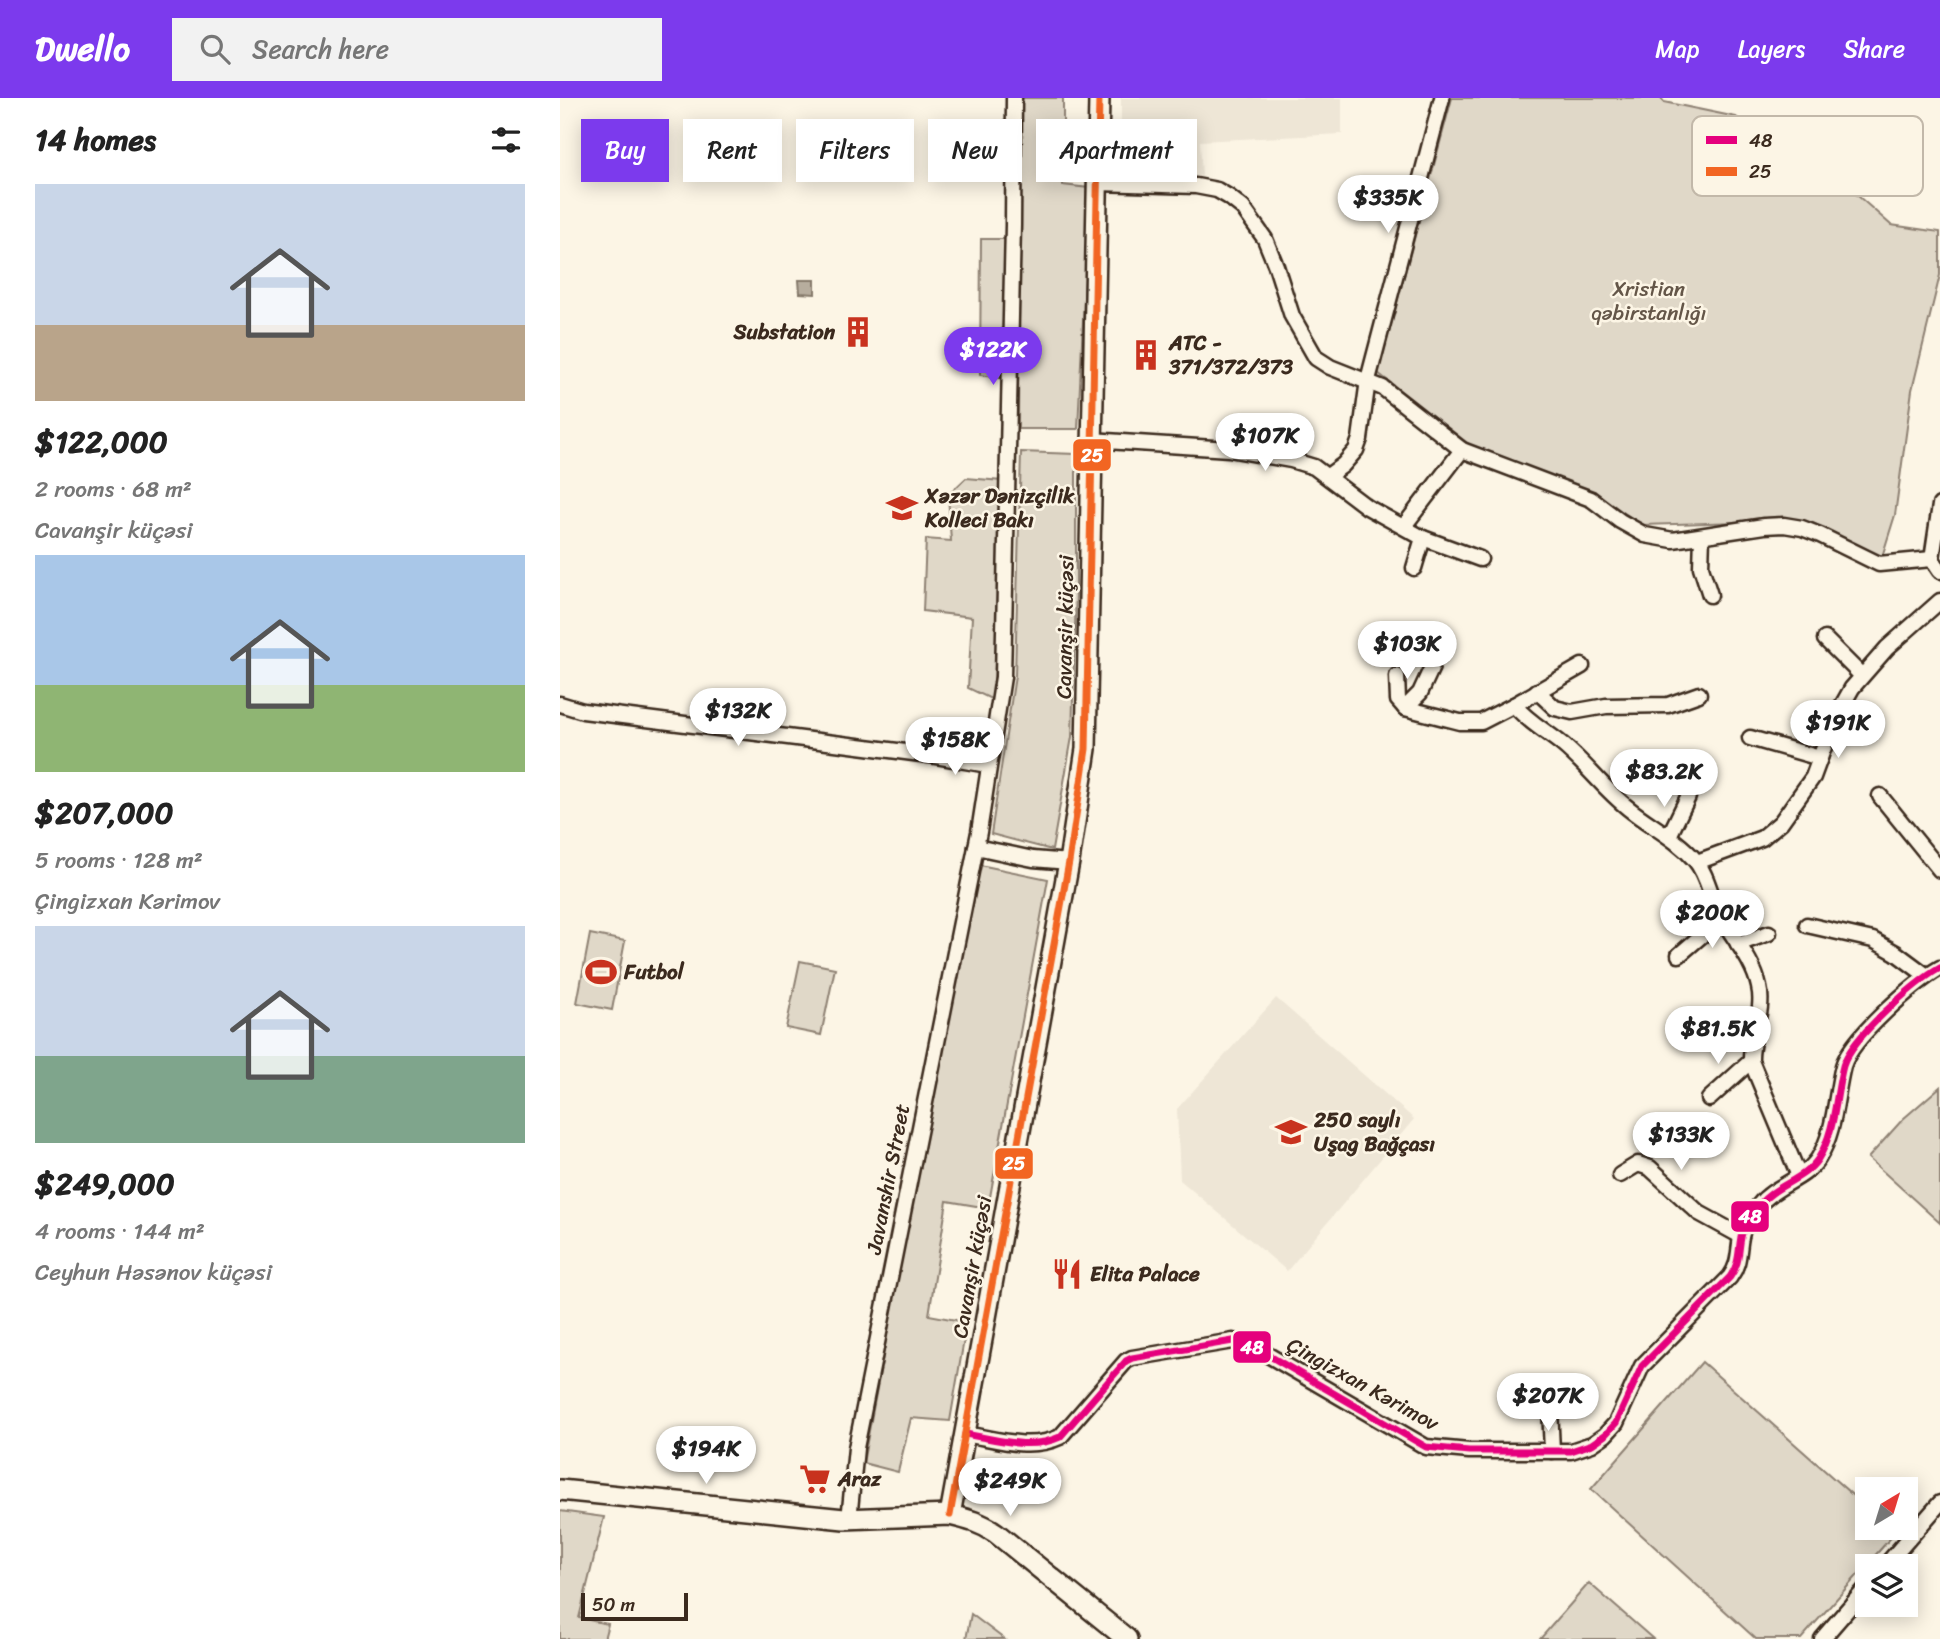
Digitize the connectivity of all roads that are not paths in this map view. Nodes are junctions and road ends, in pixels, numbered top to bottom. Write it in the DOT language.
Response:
graph roads {
  1 [pos="1014,98"];
  2 [pos="1099,98"];
  3 [pos="1443,98"];
  4 [pos="1098,183"];
  5 [pos="1368,380"];
  6 [pos="1091,440"];
  7 [pos="1462,450"];
  8 [pos="1328,476"];
  9 [pos="1940,505"];
  10 [pos="1404,526"];
  11 [pos="1702,536"];
  12 [pos="1423,538"];
  13 [pos="1480,559"];
  14 [pos="1936,565"];
  15 [pos="1414,568"];
  16 [pos="1710,595"];
  17 [pos="1940,601"];
  18 [pos="1825,639"];
  19 [pos="1582,666"];
  20 [pos="1432,667"];
  21 [pos="1861,675"];
  22 [pos="1396,676"];
  23 [pos="1537,691"];
  24 [pos="1699,694"];
  25 [pos="560,704"];
  26 [pos="1514,705"];
  27 [pos="1405,708"];
  28 [pos="1750,738"];
  29 [pos="1821,758"];
  30 [pos="988,765"];
  31 [pos="1880,796"];
  32 [pos="1688,797"];
  33 [pos="1669,836"];
  34 [pos="976,847"];
  35 [pos="1069,862"];
  36 [pos="1697,862"];
  37 [pos="1940,870"];
  38 [pos="1722,918"];
  39 [pos="1807,925"];
  40 [pos="1769,933"];
  41 [pos="1738,944"];
  42 [pos="1679,955"];
  43 [pos="1940,968"];
  44 [pos="1927,976"];
  45 [pos="1751,1060"];
  46 [pos="1709,1100"];
  47 [pos="1620,1175"];
  48 [pos="1799,1176"];
  49 [pos="1741,1236"];
  50 [pos="1550,1407"];
  51 [pos="965,1434"];
  52 [pos="1552,1451"];
  53 [pos="560,1490"];
  54 [pos="1940,1503"];
  55 [pos="950,1515"];
  56 [pos="849,1520"];
  57 [pos="1895,1554"];
  58 [pos="1855,1601"];
  59 [pos="1127,1639"];
  60 [pos="1822,1639"];
  1 -- 30 [label="street"];
  2 -- 4 [label="street, Cavanşir küçəsi"];
  3 -- 5 [label="street"];
  4 -- 5 [label="street"];
  4 -- 6 [label="street, Cavanşir küçəsi"];
  5 -- 7 [label="street"];
  5 -- 8 [label="street"];
  6 -- 8 [label="street"];
  6 -- 35 [label="street, Cavanşir küçəsi"];
  7 -- 10 [label="street"];
  7 -- 11 [label="street"];
  8 -- 10 [label="street"];
  9 -- 14 [label="street"];
  10 -- 12 [label="street"];
  11 -- 14 [label="street"];
  11 -- 16 [label="street"];
  12 -- 13 [label="street"];
  12 -- 15 [label="street"];
  17 -- 21 [label="street"];
  18 -- 21 [label="street"];
  19 -- 23 [label="street"];
  20 -- 27 [label="street"];
  21 -- 29 [label="street"];
  22 -- 27 [label="street"];
  23 -- 24 [label="street"];
  23 -- 26 [label="street"];
  25 -- 30 [label="street"];
  26 -- 27 [label="street"];
  26 -- 33 [label="street"];
  28 -- 29 [label="street"];
  29 -- 36 [label="street"];
  30 -- 34 [label="street"];
  31 -- 37 [label="street"];
  32 -- 33 [label="street"];
  33 -- 36 [label="street"];
  34 -- 35 [label="street"];
  34 -- 56 [label="street, Javanshir Street"];
  35 -- 51 [label="street, Cavanşir küçəsi"];
  36 -- 38 [label="street"];
  38 -- 41 [label="street"];
  38 -- 42 [label="street"];
  39 -- 44 [label="street"];
  40 -- 41 [label="street"];
  41 -- 45 [label="street"];
  43 -- 44 [label="street, Çingizxan Kərimov"];
  44 -- 48 [label="street, Çingizxan Kərimov"];
  45 -- 46 [label="street"];
  45 -- 48 [label="street"];
  47 -- 49 [label="street"];
  48 -- 49 [label="street, Çingizxan Kərimov"];
  49 -- 52 [label="street, Çingizxan Kərimov"];
  50 -- 52 [label="street"];
  51 -- 52 [label="street, Çingizxan Kərimov"];
  51 -- 55 [label="street, Cavanşir küçəsi"];
  53 -- 56 [label="street"];
  54 -- 57 [label="street"];
  55 -- 56 [label="street"];
  55 -- 59 [label="street"];
  58 -- 60 [label="street"];
}
